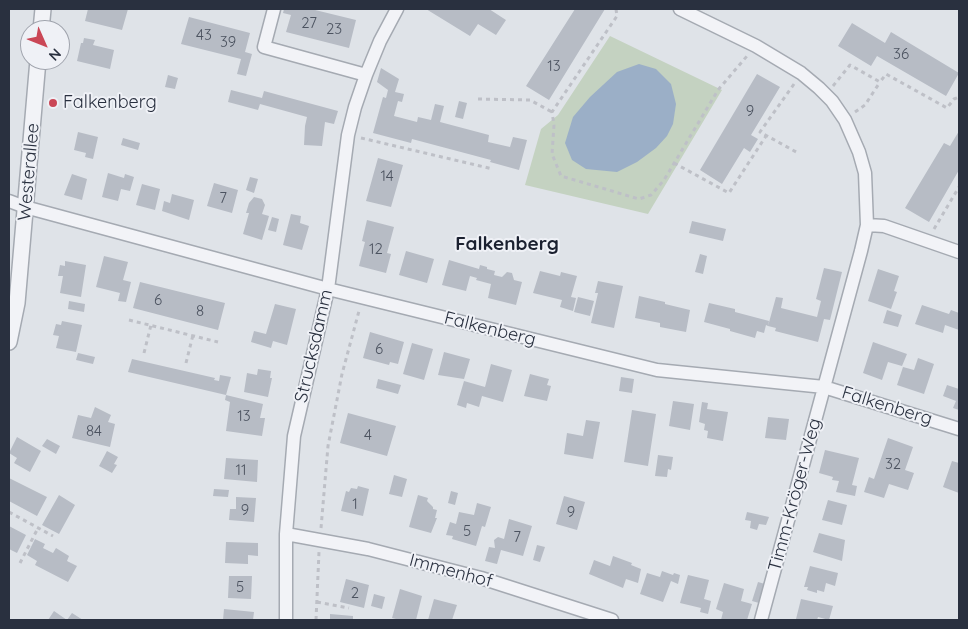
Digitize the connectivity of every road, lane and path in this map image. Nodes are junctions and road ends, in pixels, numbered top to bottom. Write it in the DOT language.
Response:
graph roads {
  1 [pos="274,9"];
  2 [pos="397,9"];
  3 [pos="616,9"];
  4 [pos="680,9"];
  5 [pos="756,46"];
  6 [pos="37,70"];
  7 [pos="801,73"];
  8 [pos="366,75"];
  9 [pos="880,82"];
  10 [pos="825,94"];
  11 [pos="959,97"];
  12 [pos="478,99"];
  13 [pos="552,112"];
  14 [pos="844,120"];
  15 [pos="348,135"];
  16 [pos="766,136"];
  17 [pos="798,153"];
  18 [pos="674,163"];
  19 [pos="493,169"];
  20 [pos="959,187"];
  21 [pos="9,201"];
  22 [pos="26,207"];
  23 [pos="867,225"];
  24 [pos="927,241"];
  25 [pos="959,252"];
  26 [pos="328,289"];
  27 [pos="362,298"];
  28 [pos="129,320"];
  29 [pos="151,325"];
  30 [pos="193,335"];
  31 [pos="9,342"];
  32 [pos="218,342"];
  33 [pos="144,353"];
  34 [pos="186,363"];
  35 [pos="824,387"];
  36 [pos="959,429"];
  37 [pos="9,512"];
  38 [pos="38,528"];
  39 [pos="286,534"];
  40 [pos="53,536"];
  41 [pos="320,540"];
  42 [pos="20,563"];
  43 [pos="317,602"];
  44 [pos="348,608"];
  45 [pos="286,620"];
  46 [pos="316,620"];
  47 [pos="612,620"];
  48 [pos="762,620"];
  1 -- 8 [label="street"];
  2 -- 8 [label="street, Strucksdamm"];
  3 -- 13 [label="path"];
  4 -- 5 [label="street, Timm-Kröger-Weg"];
  5 -- 7 [label="street, Timm-Kröger-Weg"];
  5 -- 18 [label="path"];
  6 -- 22 [label="street, Westerallee"];
  7 -- 10 [label="street, Timm-Kröger-Weg"];
  7 -- 16 [label="path"];
  8 -- 15 [label="street, Strucksdamm"];
  9 -- 10 [label="path"];
  9 -- 11 [label="path"];
  9 -- 14 [label="path"];
  10 -- 14 [label="street, Timm-Kröger-Weg"];
  12 -- 13 [label="path"];
  13 -- 18 [label="path"];
  14 -- 23 [label="street, Timm-Kröger-Weg"];
  15 -- 19 [label="path"];
  15 -- 26 [label="street, Strucksdamm"];
  16 -- 17 [label="path"];
  16 -- 18 [label="path"];
  20 -- 24 [label="path"];
  21 -- 22 [label="street, Falkenberg"];
  22 -- 26 [label="street, Falkenberg"];
  22 -- 31 [label="street, Westerallee"];
  23 -- 24 [label="street"];
  23 -- 35 [label="street, Timm-Kröger-Weg"];
  24 -- 25 [label="street"];
  26 -- 27 [label="street, Falkenberg"];
  26 -- 39 [label="street, Strucksdamm"];
  27 -- 35 [label="street, Falkenberg"];
  27 -- 41 [label="path"];
  28 -- 29 [label="path"];
  29 -- 30 [label="path"];
  29 -- 33 [label="path"];
  30 -- 32 [label="path"];
  30 -- 34 [label="path"];
  35 -- 36 [label="street, Falkenberg"];
  35 -- 48 [label="street, Timm-Kröger-Weg"];
  37 -- 38 [label="path"];
  38 -- 40 [label="path"];
  38 -- 42 [label="path"];
  39 -- 41 [label="street, Immenhof"];
  39 -- 45 [label="street, Strucksdamm"];
  41 -- 43 [label="path"];
  41 -- 47 [label="street, Immenhof"];
  43 -- 44 [label="path"];
  43 -- 46 [label="path"];
}
